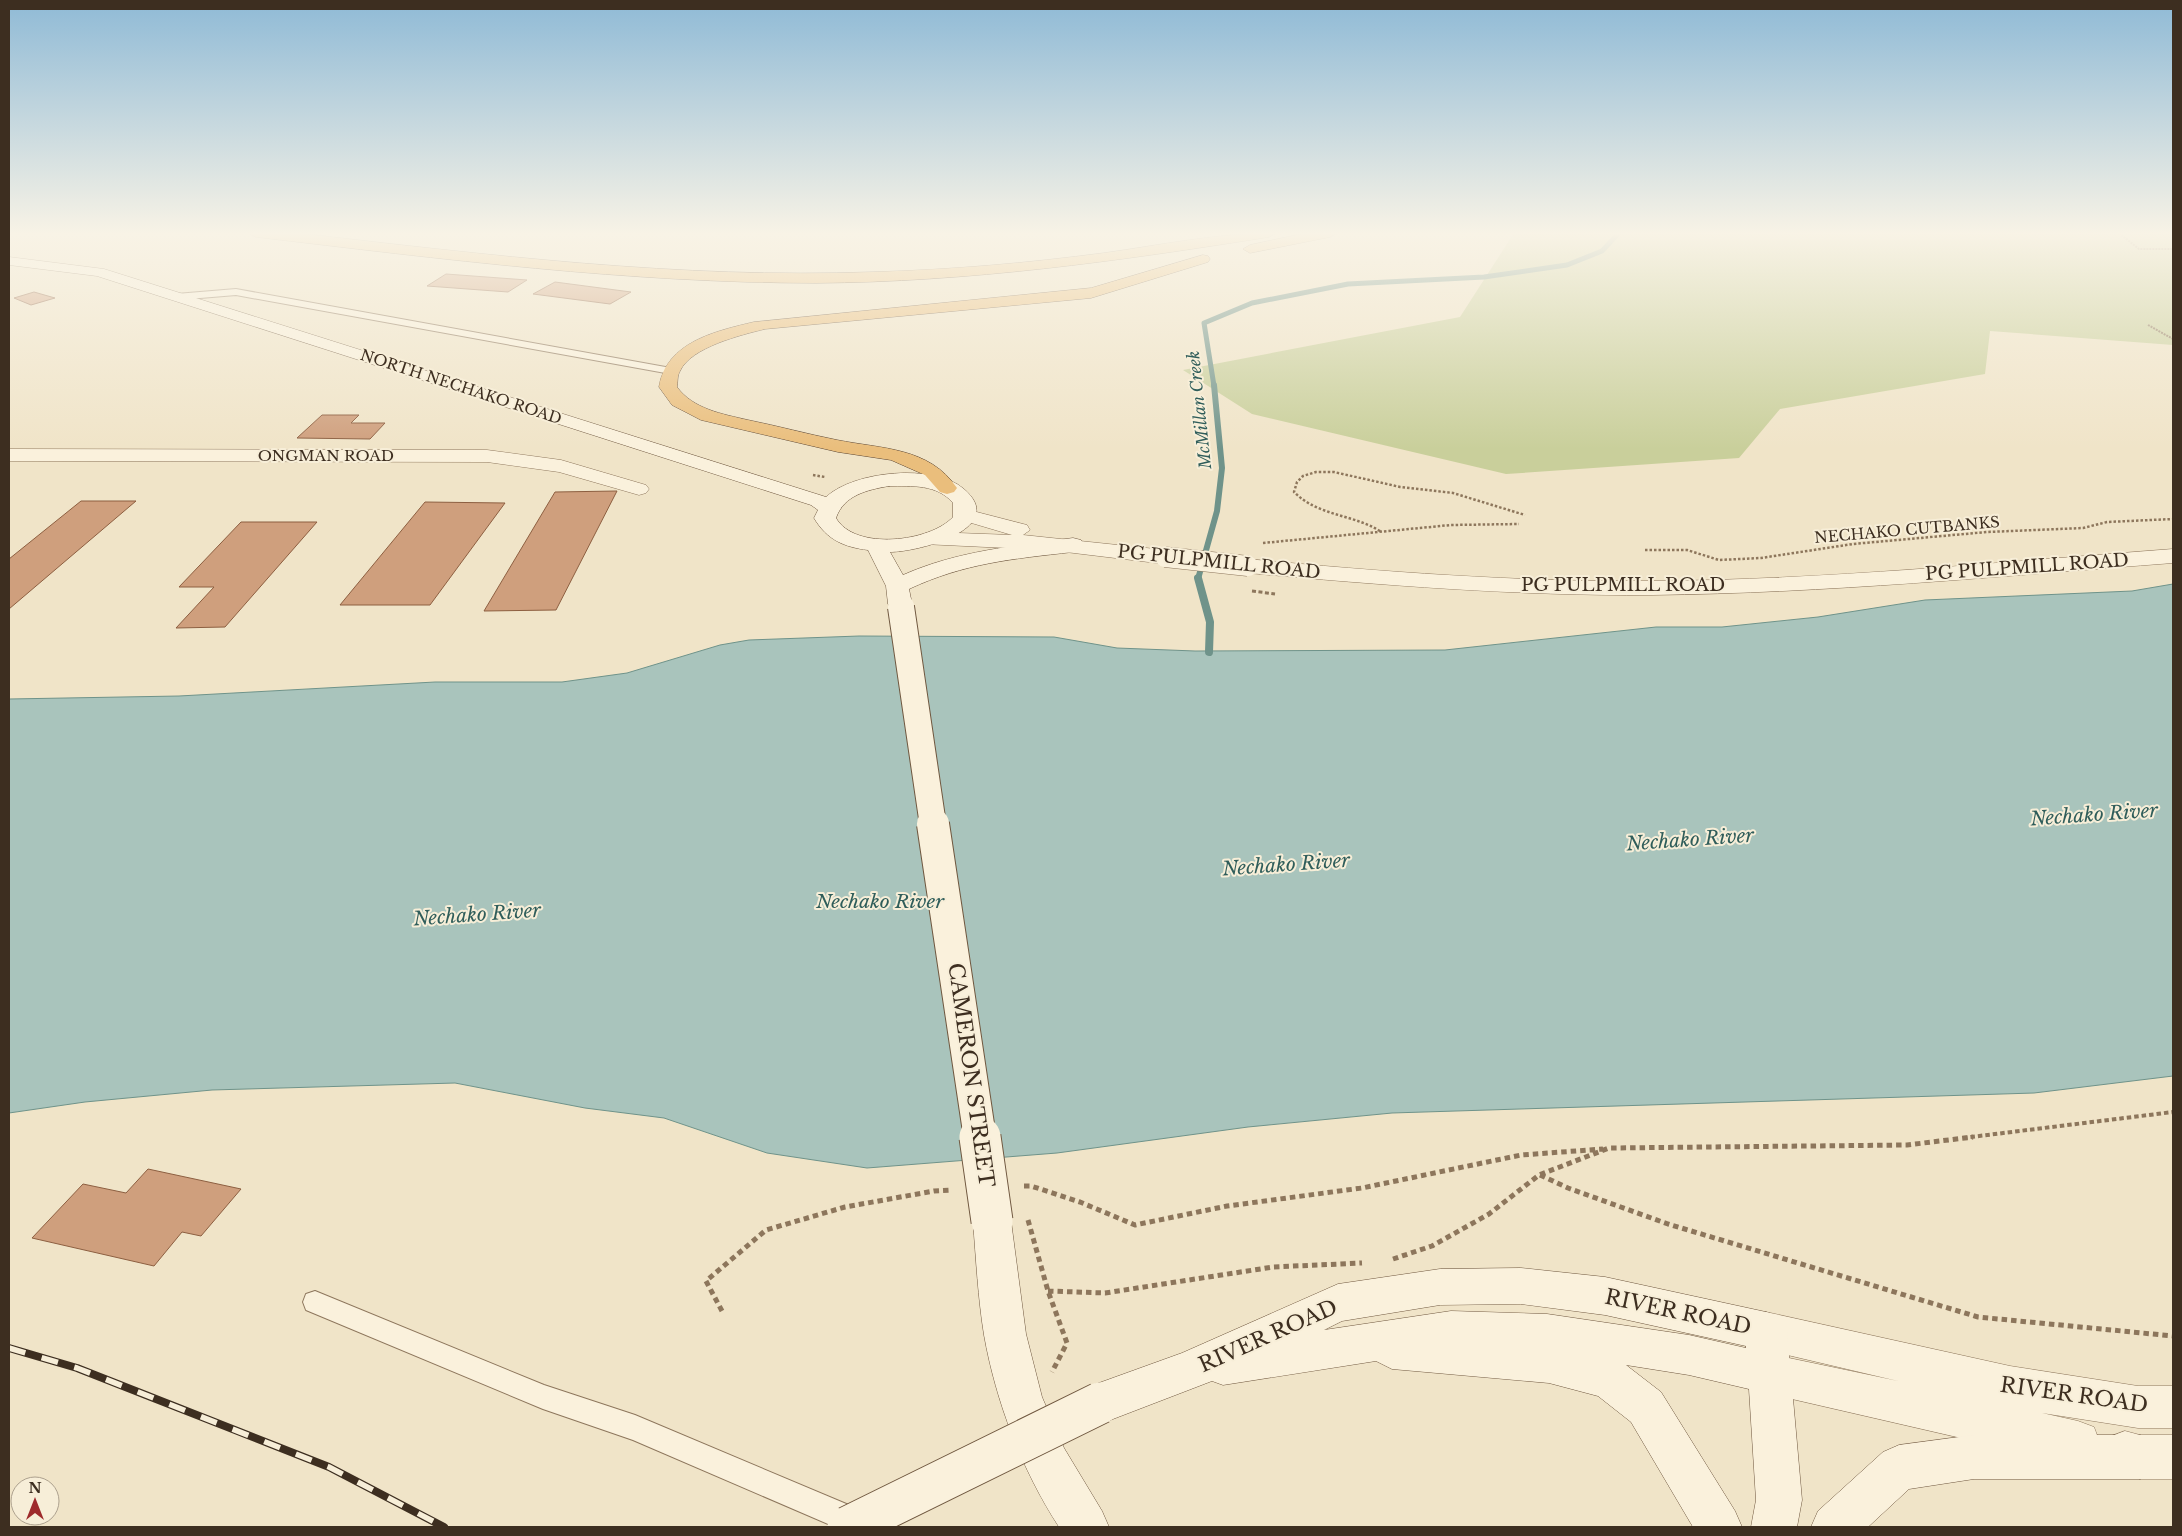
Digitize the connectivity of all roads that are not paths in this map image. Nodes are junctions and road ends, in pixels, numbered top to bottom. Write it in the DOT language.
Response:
graph roads {
  1 [pos="200,305"];
  2 [pos="306,305"];
  3 [pos="968,305"];
  4 [pos="671,371"];
  5 [pos="9,456"];
  6 [pos="738,474"];
  7 [pos="639,488"];
  8 [pos="947,488"];
  9 [pos="851,490"];
  10 [pos="828,507"];
  11 [pos="965,515"];
  12 [pos="930,539"];
  13 [pos="876,545"];
  14 [pos="1073,545"];
  15 [pos="2173,556"];
  16 [pos="899,597"];
  17 [pos="315,1302"];
  18 [pos="1766,1330"];
  19 [pos="1351,1345"];
  20 [pos="1190,1370"];
  21 [pos="1770,1374"];
  22 [pos="2173,1407"];
  23 [pos="2156,1457"];
  24 [pos="848,1527"];
  25 [pos="869,1527"];
  26 [pos="1086,1527"];
  27 [pos="1719,1527"];
  28 [pos="1774,1527"];
  29 [pos="1834,1527"];
  1 -- 6 [label="main road, NORTH NECHAKO ROAD"];
  2 -- 4 [label="lane"];
  3 -- 4 [label="highway"];
  4 -- 8 [label="highway"];
  5 -- 7 [label="main road, ONGMAN ROAD"];
  6 -- 9 [label="main road, NORTH NECHAKO ROAD"];
  6 -- 10 [label="main road, NORTH NECHAKO ROAD"];
  8 -- 9 [label="main road"];
  8 -- 11 [label="main road"];
  9 -- 10 [label="main road"];
  10 -- 13 [label="main road"];
  11 -- 12 [label="main road"];
  11 -- 14 [label="main road"];
  12 -- 13 [label="main road"];
  12 -- 14 [label="main road"];
  12 -- 16 [label="main road"];
  13 -- 16 [label="main road, CAMERON STREET"];
  14 -- 15 [label="main road, PG PULPMILL ROAD, bridge"];
  14 -- 16 [label="main road"];
  16 -- 26 [label="main road, CAMERON STREET, bridge"];
  17 -- 25 [label="lane"];
  18 -- 20 [label="main road, RIVER ROAD"];
  18 -- 21 [label="main road"];
  18 -- 22 [label="main road, RIVER ROAD"];
  19 -- 20 [label="main road, RIVER ROAD"];
  19 -- 21 [label="main road, RIVER ROAD"];
  19 -- 27 [label="main road"];
  20 -- 24 [label="main road, RIVER ROAD, bridge"];
  21 -- 23 [label="main road, RIVER ROAD"];
  21 -- 28 [label="main road"];
  23 -- 29 [label="main road"];
}
